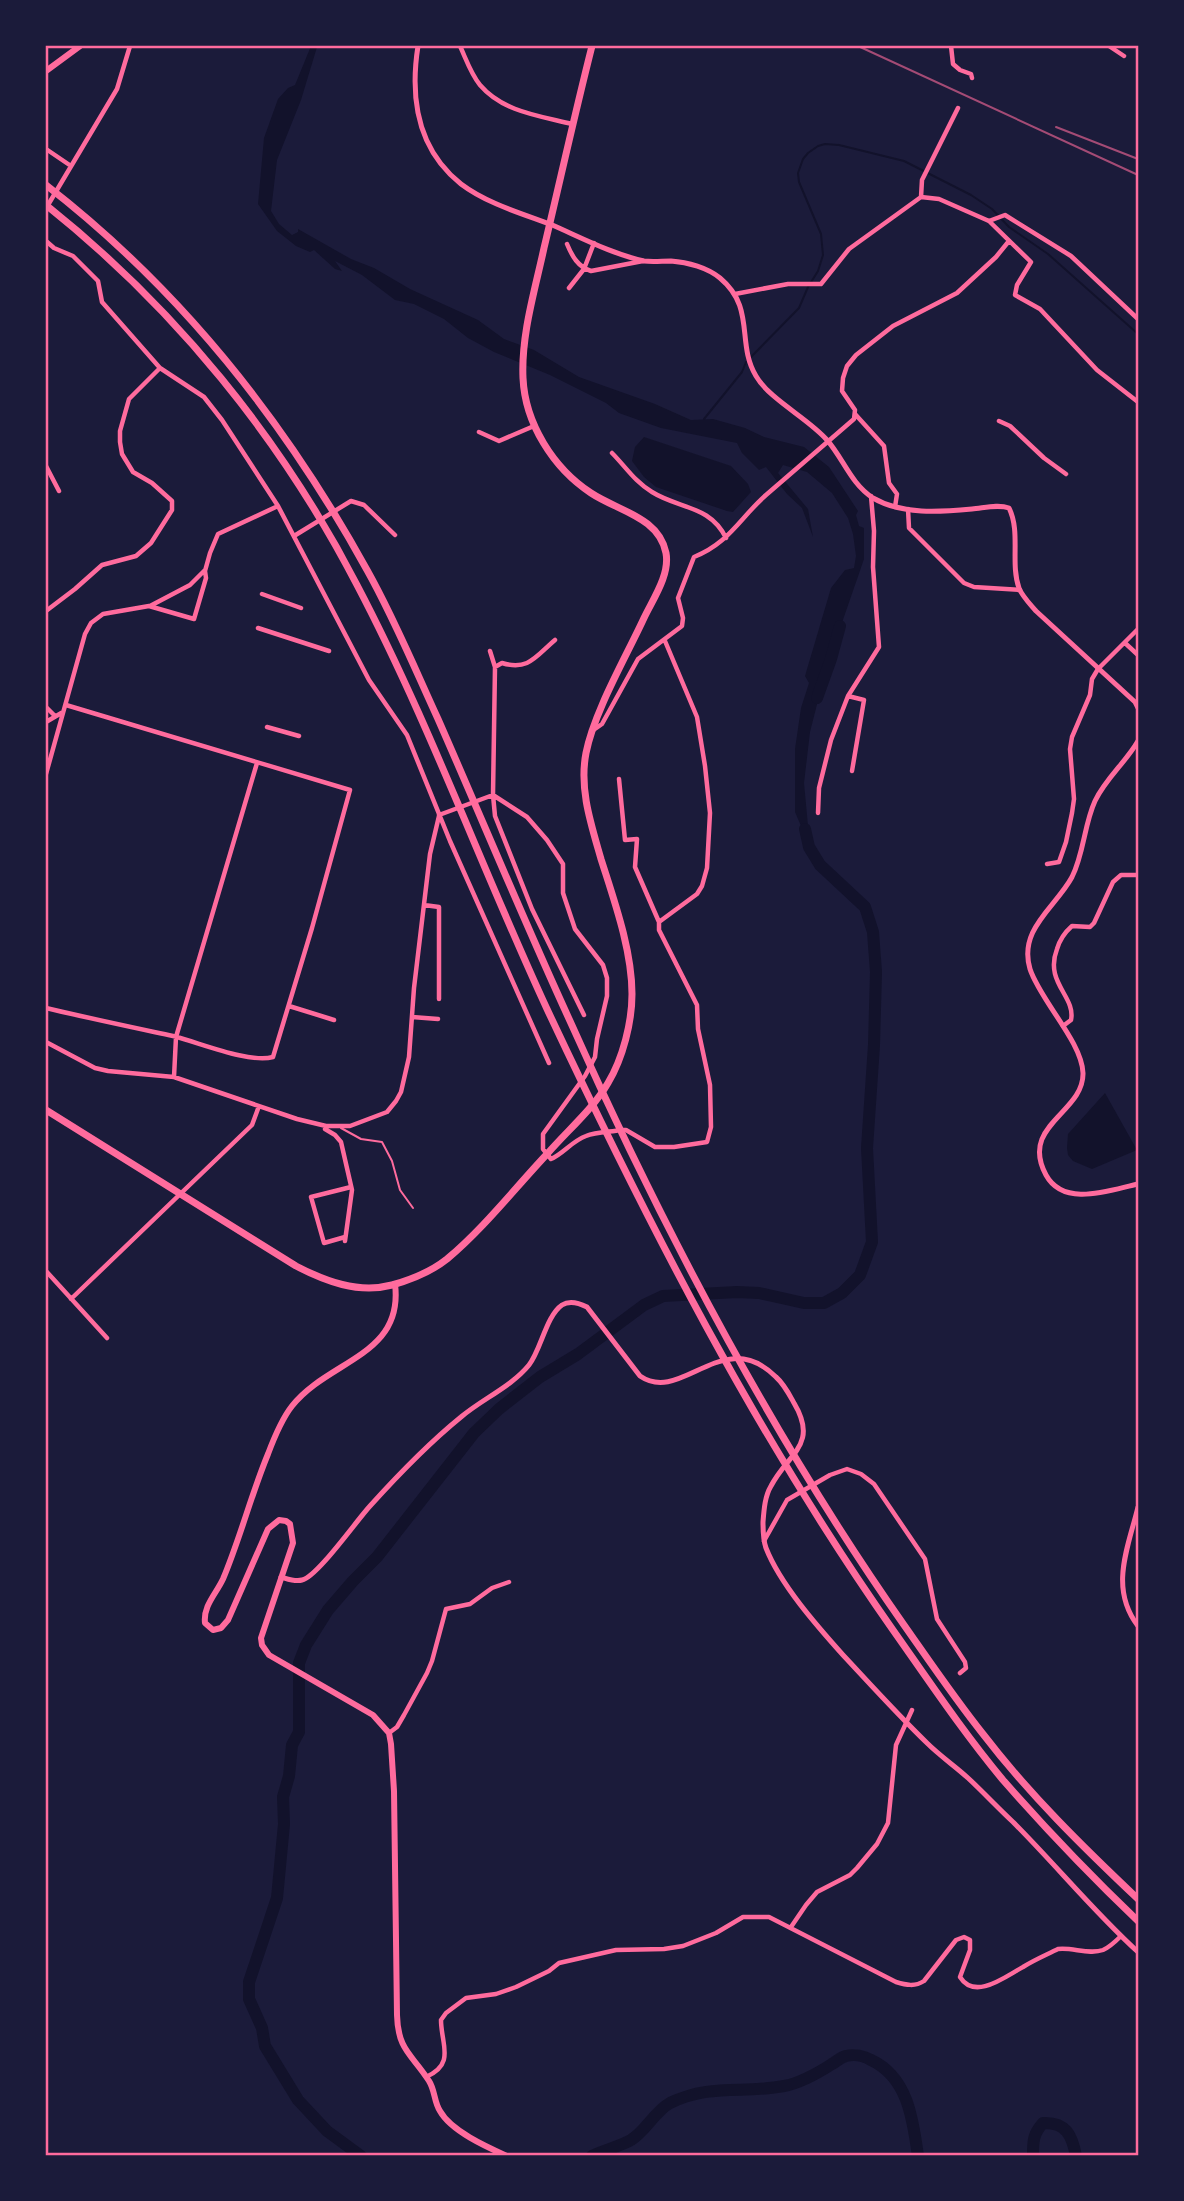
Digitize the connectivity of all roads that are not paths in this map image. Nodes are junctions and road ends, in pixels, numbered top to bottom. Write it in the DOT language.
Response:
graph roads {
  1 [pos="80,46"];
  2 [pos="130,46"];
  3 [pos="418,46"];
  4 [pos="460,46"];
  5 [pos="592,46"];
  6 [pos="951,46"];
  7 [pos="1109,46"];
  8 [pos="1124,55"];
  9 [pos="46,71"];
  10 [pos="972,79"];
  11 [pos="958,108"];
  12 [pos="572,124"];
  13 [pos="46,149"];
  14 [pos="71,166"];
  15 [pos="46,185"];
  16 [pos="921,197"];
  17 [pos="46,207"];
  18 [pos="989,221"];
  19 [pos="550,224"];
  20 [pos="46,241"];
  21 [pos="1009,241"];
  22 [pos="594,243"];
  23 [pos="567,244"];
  24 [pos="643,261"];
  25 [pos="584,269"];
  26 [pos="569,288"];
  27 [pos="734,293"];
  28 [pos="1139,319"];
  29 [pos="160,368"];
  30 [pos="1139,402"];
  31 [pos="854,413"];
  32 [pos="999,421"];
  33 [pos="535,425"];
  34 [pos="480,432"];
  35 [pos="828,440"];
  36 [pos="612,453"];
  37 [pos="46,466"];
  38 [pos="1066,474"];
  39 [pos="59,491"];
  40 [pos="871,496"];
  41 [pos="278,506"];
  42 [pos="895,507"];
  43 [pos="908,509"];
  44 [pos="296,534"];
  45 [pos="395,536"];
  46 [pos="726,538"];
  47 [pos="205,571"];
  48 [pos="1020,590"];
  49 [pos="262,594"];
  50 [pos="149,606"];
  51 [pos="301,608"];
  52 [pos="46,611"];
  53 [pos="258,628"];
  54 [pos="1139,629"];
  55 [pos="555,640"];
  56 [pos="664,641"];
  57 [pos="1125,643"];
  58 [pos="329,651"];
  59 [pos="490,651"];
  60 [pos="1139,655"];
  61 [pos="495,667"];
  62 [pos="1098,669"];
  63 [pos="848,696"];
  64 [pos="66,705"];
  65 [pos="46,707"];
  66 [pos="1139,708"];
  67 [pos="64,711"];
  68 [pos="55,716"];
  69 [pos="46,722"];
  70 [pos="267,727"];
  71 [pos="592,732"];
  72 [pos="299,736"];
  73 [pos="1139,741"];
  74 [pos="257,763"];
  75 [pos="852,771"];
  76 [pos="46,774"];
  77 [pos="619,779"];
  78 [pos="493,794"];
  79 [pos="818,813"];
  80 [pos="442,814"];
  81 [pos="1047,864"];
  82 [pos="1139,875"];
  83 [pos="424,905"];
  84 [pos="659,922"];
  85 [pos="439,999"];
  86 [pos="289,1006"];
  87 [pos="46,1008"];
  88 [pos="584,1015"];
  89 [pos="412,1017"];
  90 [pos="438,1019"];
  91 [pos="334,1020"];
  92 [pos="1062,1027"];
  93 [pos="176,1037"];
  94 [pos="46,1042"];
  95 [pos="549,1062"];
  96 [pos="174,1077"];
  97 [pos="259,1106"];
  98 [pos="46,1110"];
  99 [pos="326,1126"];
  100 [pos="341,1127"];
  101 [pos="546,1155"];
  102 [pos="1139,1184"];
  103 [pos="351,1187"];
  104 [pos="413,1208"];
  105 [pos="46,1271"];
  106 [pos="395,1284"];
  107 [pos="71,1298"];
  108 [pos="107,1338"];
  109 [pos="1139,1507"];
  110 [pos="764,1541"];
  111 [pos="281,1577"];
  112 [pos="509,1581"];
  113 [pos="1139,1626"];
  114 [pos="960,1673"];
  115 [pos="912,1710"];
  116 [pos="905,1721"];
  117 [pos="389,1733"];
  118 [pos="1139,1899"];
  119 [pos="1139,1921"];
  120 [pos="791,1927"];
  121 [pos="1121,1936"];
  122 [pos="1139,1952"];
  123 [pos="426,2077"];
  124 [pos="507,2155"];
  1 -- 9 [label="main road"];
  2 -- 14 [label="street"];
  3 -- 19 [label="street"];
  4 -- 12 [label="street"];
  5 -- 12 [label="highway"];
  6 -- 10 [label="street"];
  7 -- 8 [label="street"];
  11 -- 16 [label="street"];
  12 -- 19 [label="highway"];
  13 -- 14 [label="street"];
  14 -- 17 [label="street"];
  15 -- 118 [label="highway"];
  16 -- 18 [label="street"];
  16 -- 27 [label="street"];
  17 -- 119 [label="highway"];
  18 -- 21 [label="street"];
  18 -- 28 [label="street"];
  19 -- 22 [label="street"];
  19 -- 33 [label="highway"];
  20 -- 29 [label="street"];
  21 -- 30 [label="street"];
  21 -- 31 [label="street"];
  22 -- 24 [label="street"];
  22 -- 25 [label="street"];
  23 -- 25 [label="street"];
  24 -- 25 [label="street"];
  24 -- 27 [label="street"];
  25 -- 26 [label="street"];
  27 -- 35 [label="street"];
  29 -- 41 [label="street"];
  29 -- 52 [label="street"];
  31 -- 35 [label="street"];
  31 -- 42 [label="street"];
  32 -- 38 [label="street"];
  33 -- 34 [label="street"];
  33 -- 71 [label="highway"];
  35 -- 40 [label="street"];
  35 -- 46 [label="street"];
  36 -- 46 [label="street"];
  37 -- 39 [label="street"];
  40 -- 42 [label="street"];
  40 -- 63 [label="street"];
  41 -- 44 [label="street"];
  41 -- 47 [label="street"];
  42 -- 43 [label="street"];
  43 -- 48 [label="street"];
  43 -- 48 [label="street"];
  44 -- 45 [label="street"];
  44 -- 80 [label="street"];
  46 -- 56 [label="street"];
  47 -- 50 [label="street"];
  47 -- 50 [label="street"];
  48 -- 62 [label="street"];
  49 -- 51 [label="street"];
  50 -- 64 [label="street"];
  53 -- 58 [label="street"];
  54 -- 57 [label="street"];
  55 -- 61 [label="street"];
  56 -- 71 [label="street"];
  56 -- 84 [label="street"];
  57 -- 60 [label="street"];
  57 -- 62 [label="street"];
  59 -- 61 [label="street"];
  61 -- 78 [label="street"];
  62 -- 66 [label="street"];
  62 -- 81 [label="street"];
  63 -- 75 [label="street"];
  63 -- 79 [label="street"];
  64 -- 67 [label="street"];
  64 -- 74 [label="street"];
  65 -- 68 [label="street"];
  67 -- 68 [label="street"];
  67 -- 76 [label="street"];
  68 -- 69 [label="street"];
  70 -- 72 [label="street"];
  71 -- 101 [label="highway"];
  73 -- 92 [label="street"];
  74 -- 86 [label="street"];
  74 -- 93 [label="street"];
  77 -- 84 [label="street"];
  78 -- 80 [label="street"];
  78 -- 88 [label="street"];
  78 -- 101 [label="street"];
  80 -- 83 [label="street"];
  80 -- 95 [label="street"];
  82 -- 92 [label="street"];
  83 -- 85 [label="street"];
  83 -- 89 [label="street"];
  84 -- 101 [label="street"];
  86 -- 91 [label="street"];
  86 -- 93 [label="street"];
  87 -- 93 [label="street"];
  89 -- 90 [label="street"];
  89 -- 100 [label="street"];
  92 -- 102 [label="street"];
  93 -- 96 [label="street"];
  94 -- 96 [label="street"];
  96 -- 97 [label="street"];
  97 -- 99 [label="street"];
  97 -- 107 [label="street"];
  98 -- 106 [label="highway"];
  99 -- 100 [label="street"];
  99 -- 103 [label="street"];
  100 -- 104 [label="lane"];
  101 -- 106 [label="highway"];
  103 -- 103 [label="street"];
  105 -- 107 [label="street"];
  106 -- 111 [label="main road"];
  107 -- 108 [label="street"];
  109 -- 113 [label="street"];
  110 -- 111 [label="street"];
  110 -- 114 [label="street"];
  110 -- 116 [label="street"];
  111 -- 117 [label="main road"];
  112 -- 117 [label="street"];
  115 -- 116 [label="street"];
  116 -- 120 [label="street"];
  116 -- 121 [label="street"];
  117 -- 123 [label="main road"];
  120 -- 121 [label="street"];
  120 -- 123 [label="street"];
  121 -- 122 [label="street"];
  123 -- 124 [label="main road"];
}
